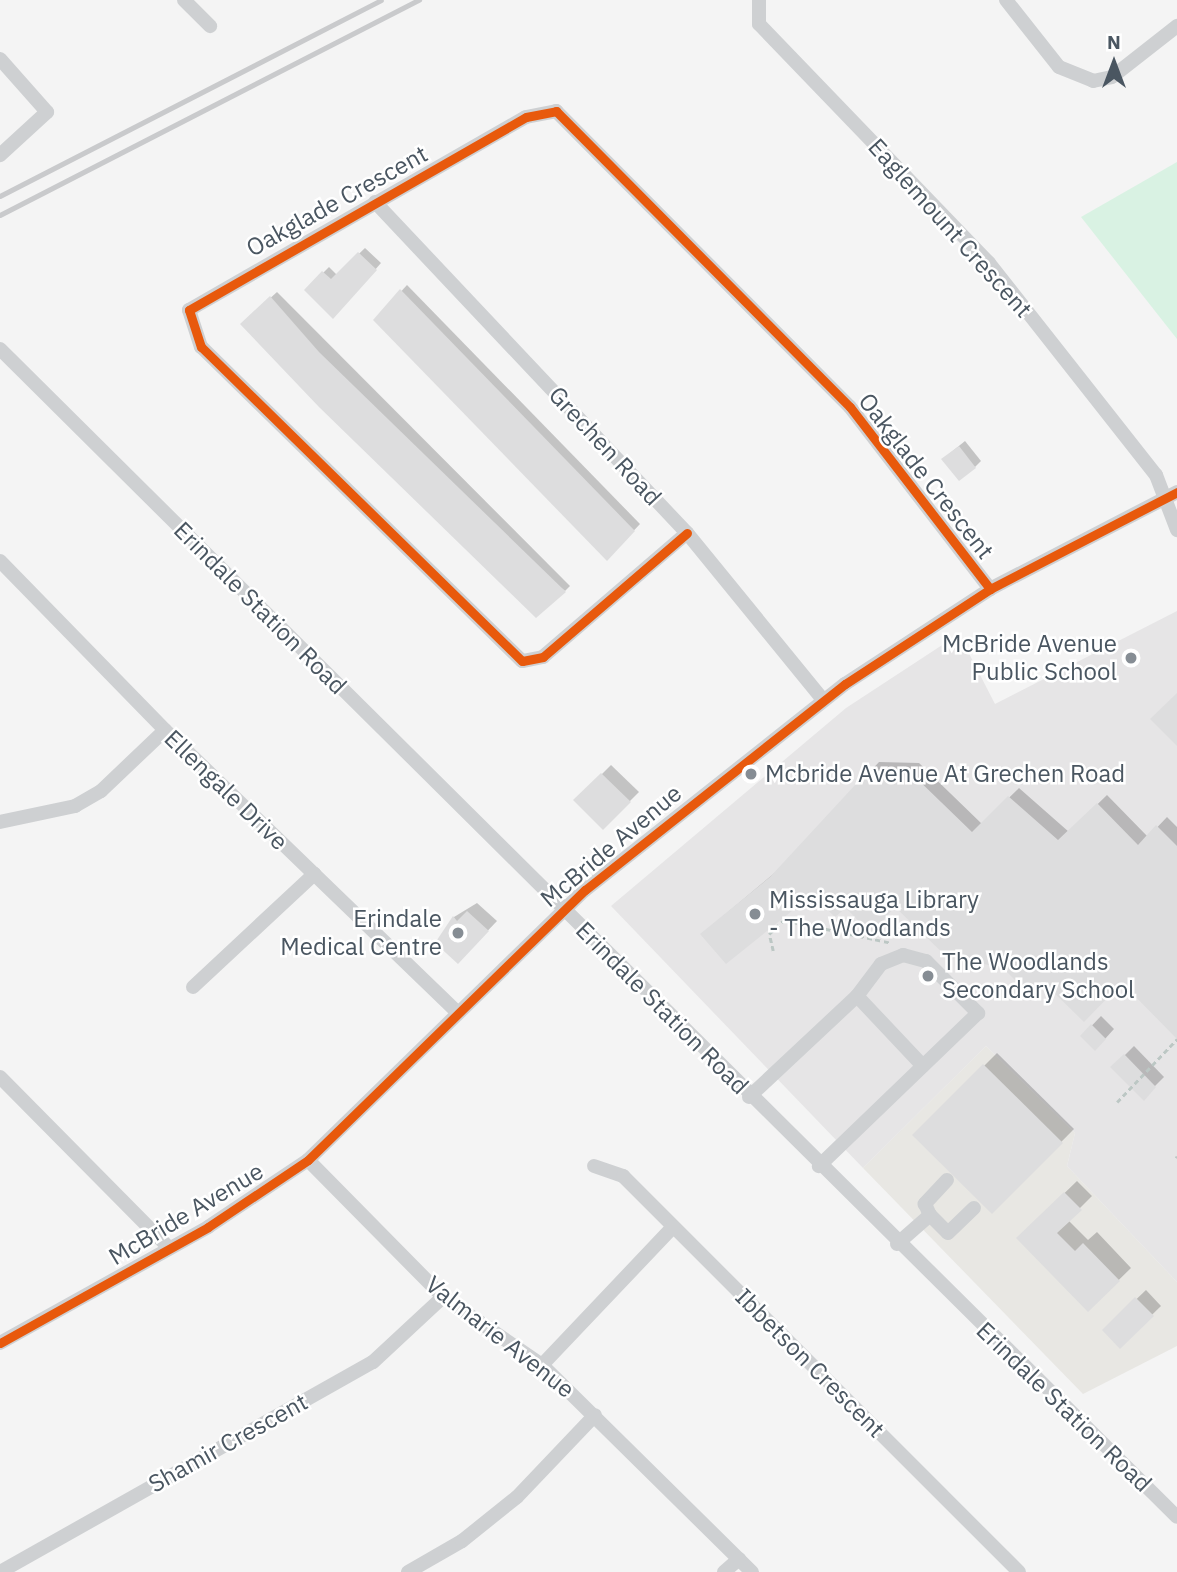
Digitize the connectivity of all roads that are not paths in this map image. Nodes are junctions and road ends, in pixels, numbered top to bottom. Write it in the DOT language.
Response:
graph roads {
  1 [pos="184,0"];
  2 [pos="759,0"];
  3 [pos="1006,0"];
  4 [pos="210,26"];
  5 [pos="1177,26"];
  6 [pos="1,62"];
  7 [pos="0,155"];
  8 [pos="375,202"];
  9 [pos="0,349"];
  10 [pos="1172,495"];
  11 [pos="1177,530"];
  12 [pos="687,533"];
  13 [pos="3,569"];
  14 [pos="990,590"];
  15 [pos="823,700"];
  16 [pos="164,730"];
  17 [pos="0,822"];
  18 [pos="314,874"];
  19 [pos="564,910"];
  20 [pos="193,987"];
  21 [pos="857,996"];
  22 [pos="458,1013"];
  23 [pos="923,1066"];
  24 [pos="0,1077"];
  25 [pos="749,1097"];
  26 [pos="308,1160"];
  27 [pos="594,1166"];
  28 [pos="819,1166"];
  29 [pos="947,1180"];
  30 [pos="974,1208"];
  31 [pos="930,1215"];
  32 [pos="673,1227"];
  33 [pos="897,1244"];
  34 [pos="169,1248"];
  35 [pos="443,1297"];
  36 [pos="0,1343"];
  37 [pos="542,1365"];
  38 [pos="595,1415"];
  39 [pos="1177,1517"];
  40 [pos="739,1559"];
  41 [pos="0,1572"];
  42 [pos="408,1572"];
  43 [pos="724,1572"];
  44 [pos="752,1572"];
  45 [pos="1019,1572"];
  1 -- 4 [label="street"];
  2 -- 10 [label="street, Eaglemount Crescent"];
  3 -- 5 [label="street"];
  6 -- 7 [label="street"];
  8 -- 12 [label="street, Grechen Road"];
  8 -- 12 [label="street, Oakglade Crescent"];
  8 -- 14 [label="street, Oakglade Crescent"];
  9 -- 19 [label="street, Erindale Station Road"];
  10 -- 11 [label="street, Eaglemount Crescent"];
  10 -- 14 [label="street, McBride Avenue"];
  12 -- 15 [label="street, Grechen Road"];
  13 -- 16 [label="street, Ellengale Drive"];
  14 -- 15 [label="street, McBride Avenue"];
  15 -- 19 [label="street, McBride Avenue"];
  16 -- 17 [label="street"];
  16 -- 18 [label="street, Ellengale Drive"];
  18 -- 20 [label="street"];
  18 -- 22 [label="street, Ellengale Drive"];
  19 -- 22 [label="street, McBride Avenue"];
  19 -- 25 [label="street, Erindale Station Road"];
  21 -- 23 [label="street"];
  21 -- 23 [label="street"];
  21 -- 25 [label="street"];
  22 -- 26 [label="street, McBride Avenue"];
  23 -- 28 [label="street"];
  24 -- 34 [label="street"];
  25 -- 28 [label="street, Erindale Station Road"];
  26 -- 34 [label="street, McBride Avenue"];
  26 -- 35 [label="street, Valmarie Avenue"];
  27 -- 32 [label="street, Ibbetson Crescent"];
  28 -- 33 [label="street, Erindale Station Road"];
  29 -- 31 [label="street"];
  30 -- 31 [label="street"];
  31 -- 33 [label="street"];
  32 -- 37 [label="street"];
  32 -- 45 [label="street, Ibbetson Crescent"];
  33 -- 39 [label="street, Erindale Station Road"];
  34 -- 36 [label="street, McBride Avenue"];
  35 -- 37 [label="street, Valmarie Avenue"];
  35 -- 41 [label="street, Shamir Crescent"];
  37 -- 38 [label="street, Valmarie Avenue"];
  38 -- 40 [label="street, Valmarie Avenue"];
  38 -- 42 [label="street"];
  40 -- 43 [label="street"];
  40 -- 44 [label="street, Valmarie Avenue"];
}
